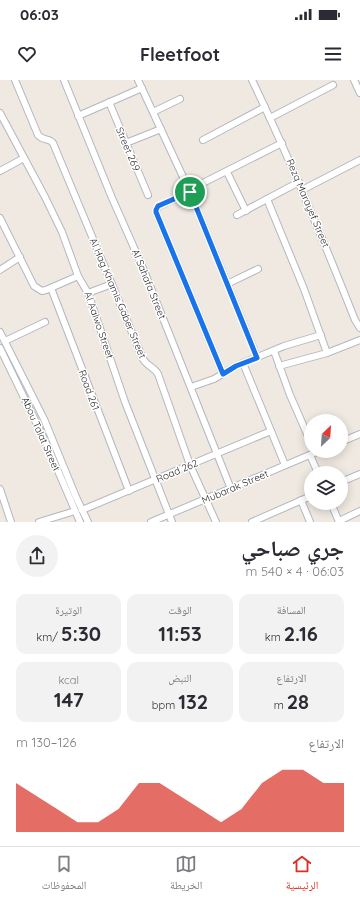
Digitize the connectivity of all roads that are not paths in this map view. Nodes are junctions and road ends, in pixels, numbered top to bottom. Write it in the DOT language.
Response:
graph roads {
  1 [pos="15,80"];
  2 [pos="64,80"];
  3 [pos="138,80"];
  4 [pos="252,80"];
  5 [pos="354,80"];
  6 [pos="333,85"];
  7 [pos="142,88"];
  8 [pos="360,93"];
  9 [pos="180,99"];
  10 [pos="109,102"];
  11 [pos="265,107"];
  12 [pos="153,112"];
  13 [pos="0,113"];
  14 [pos="78,116"];
  15 [pos="270,118"];
  16 [pos="161,129"];
  17 [pos="203,140"];
  18 [pos="126,143"];
  19 [pos="282,143"];
  20 [pos="24,158"];
  21 [pos="360,160"];
  22 [pos="0,171"];
  23 [pos="227,172"];
  24 [pos="299,182"];
  25 [pos="302,190"];
  26 [pos="190,191"];
  27 [pos="148,195"];
  28 [pos="267,199"];
  29 [pos="246,211"];
  30 [pos="237,215"];
  31 [pos="0,218"];
  32 [pos="20,257"];
  33 [pos="258,269"];
  34 [pos="0,270"];
  35 [pos="78,276"];
  36 [pos="112,284"];
  37 [pos="227,284"];
  38 [pos="51,288"];
  39 [pos="88,293"];
  40 [pos="45,322"];
  41 [pos="360,328"];
  42 [pos="0,332"];
  43 [pos="321,335"];
  44 [pos="360,340"];
  45 [pos="5,341"];
  46 [pos="0,348"];
  47 [pos="274,351"];
  48 [pos="327,353"];
  49 [pos="257,358"];
  50 [pos="243,363"];
  51 [pos="279,366"];
  52 [pos="223,374"];
  53 [pos="191,387"];
  54 [pos="304,426"];
  55 [pos="271,431"];
  56 [pos="360,434"];
  57 [pos="348,439"];
  58 [pos="217,454"];
  59 [pos="304,457"];
  60 [pos="190,465"];
  61 [pos="285,465"];
  62 [pos="360,474"];
  63 [pos="348,479"];
  64 [pos="155,480"];
  65 [pos="231,489"];
  66 [pos="0,490"];
  67 [pos="129,491"];
  68 [pos="76,497"];
  69 [pos="304,499"];
  70 [pos="70,500"];
  71 [pos="205,500"];
  72 [pos="301,500"];
  73 [pos="82,510"];
  74 [pos="334,510"];
  75 [pos="75,511"];
  76 [pos="360,511"];
  77 [pos="169,515"];
  78 [pos="339,521"];
  79 [pos="11,522"];
  80 [pos="39,522"];
  81 [pos="80,522"];
  82 [pos="88,522"];
  83 [pos="152,522"];
  84 [pos="172,522"];
  85 [pos="216,522"];
  86 [pos="252,522"];
  87 [pos="310,522"];
  1 -- 36 [label="street, Al Hag Khamis Gaber Street"];
  2 -- 14 [label="street, Al Sahafa Street"];
  3 -- 7 [label="street"];
  4 -- 11 [label="street, Rezq Marayef Street"];
  5 -- 8 [label="street"];
  6 -- 15 [label="street"];
  7 -- 10 [label="street"];
  7 -- 12 [label="street"];
  9 -- 12 [label="street"];
  10 -- 14 [label="street"];
  10 -- 18 [label="street, Street 269"];
  11 -- 15 [label="street, Rezq Marayef Street"];
  11 -- 17 [label="street"];
  12 -- 16 [label="street"];
  13 -- 20 [label="street, Al Aalwo Street"];
  14 -- 53 [label="street, Al Sahafa Street"];
  15 -- 19 [label="street, Rezq Marayef Street"];
  16 -- 18 [label="street"];
  16 -- 26 [label="street"];
  18 -- 27 [label="street, Street 269"];
  19 -- 23 [label="street"];
  19 -- 24 [label="street, Rezq Marayef Street"];
  20 -- 22 [label="street"];
  20 -- 35 [label="street, Al Aalwo Street"];
  21 -- 25 [label="street"];
  23 -- 26 [label="street"];
  23 -- 29 [label="street"];
  24 -- 25 [label="street, Rezq Marayef Street"];
  24 -- 28 [label="street"];
  25 -- 41 [label="street, Rezq Marayef Street"];
  26 -- 37 [label="street"];
  26 -- 52 [label="street"];
  28 -- 29 [label="street"];
  28 -- 43 [label="street"];
  29 -- 30 [label="street"];
  31 -- 32 [label="street"];
  32 -- 34 [label="street"];
  32 -- 38 [label="street"];
  33 -- 37 [label="street"];
  35 -- 38 [label="street"];
  35 -- 39 [label="street, Al Aalwo Street"];
  36 -- 39 [label="street"];
  36 -- 60 [label="street, Al Hag Khamis Gaber Street"];
  37 -- 49 [label="street"];
  38 -- 67 [label="street, Road 261"];
  39 -- 64 [label="street, Al Aalwo Street"];
  40 -- 45 [label="street"];
  42 -- 45 [label="street, Abou Talat Street"];
  43 -- 47 [label="street"];
  43 -- 48 [label="street"];
  44 -- 48 [label="street"];
  45 -- 68 [label="street, Abou Talat Street"];
  46 -- 70 [label="street, Abou Talat Street"];
  47 -- 49 [label="street"];
  47 -- 51 [label="street"];
  48 -- 51 [label="street"];
  49 -- 50 [label="street"];
  50 -- 52 [label="street"];
  50 -- 55 [label="street"];
  51 -- 54 [label="street"];
  52 -- 53 [label="street"];
  53 -- 58 [label="street, Al Sahafa Street"];
  55 -- 58 [label="street, Road 262"];
  55 -- 61 [label="street"];
  56 -- 57 [label="street"];
  58 -- 60 [label="street, Road 262"];
  58 -- 65 [label="street, Al Sahafa Street"];
  59 -- 61 [label="street, Mubarak Street"];
  60 -- 64 [label="street, Road 262"];
  60 -- 71 [label="street, Al Hag Khamis Gaber Street"];
  61 -- 65 [label="street, Mubarak Street"];
  62 -- 63 [label="street"];
  64 -- 67 [label="street, Road 262"];
  64 -- 77 [label="street, Al Aalwo Street"];
  65 -- 71 [label="street, Mubarak Street"];
  66 -- 79 [label="street"];
  67 -- 73 [label="street, Road 262"];
  68 -- 70 [label="street"];
  68 -- 73 [label="street, Abou Talat Street"];
  69 -- 72 [label="street"];
  70 -- 75 [label="street, Abou Talat Street"];
  71 -- 77 [label="street, Mubarak Street"];
  71 -- 85 [label="street, Al Hag Khamis Gaber Street"];
  72 -- 86 [label="street"];
  72 -- 87 [label="street"];
  73 -- 82 [label="street, Abou Talat Street"];
  74 -- 78 [label="street"];
  75 -- 80 [label="street"];
  75 -- 81 [label="street, Abou Talat Street"];
  76 -- 78 [label="street"];
  77 -- 83 [label="street, Mubarak Street"];
  77 -- 84 [label="street, Al Aalwo Street"];
}
